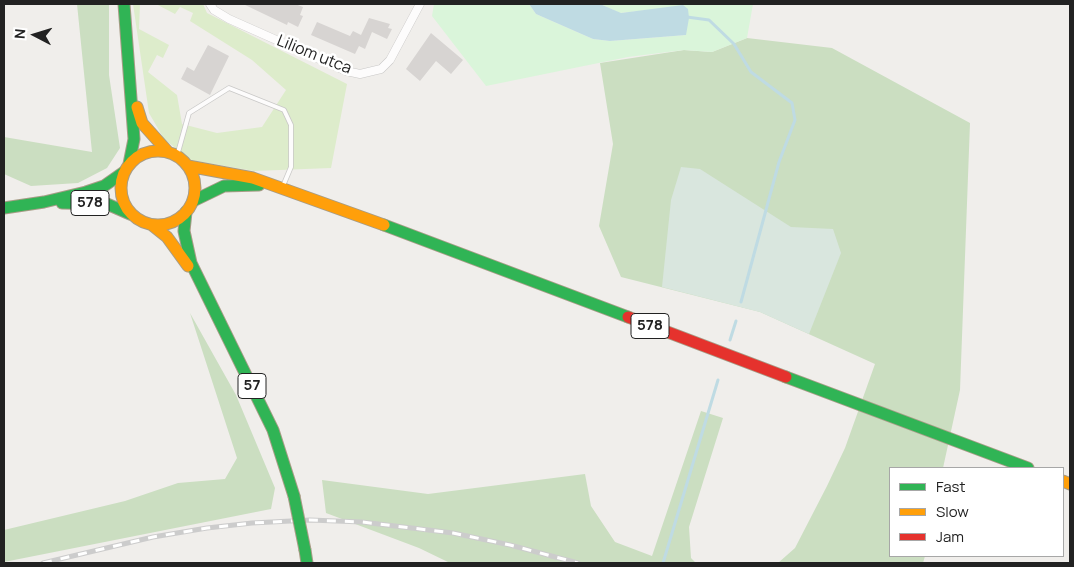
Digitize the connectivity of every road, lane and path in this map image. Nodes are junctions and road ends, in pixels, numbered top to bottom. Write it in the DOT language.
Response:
graph roads {
  1 [pos="124,4"];
  2 [pos="210,4"];
  3 [pos="420,4"];
  4 [pos="132,92"];
  5 [pos="173,154"];
  6 [pos="188,166"];
  7 [pos="127,168"];
  8 [pos="276,187"];
  9 [pos="192,201"];
  10 [pos="44,202"];
  11 [pos="4,208"];
  12 [pos="186,212"];
  13 [pos="132,215"];
  14 [pos="152,225"];
  15 [pos="199,282"];
  16 [pos="1025,467"];
  17 [pos="306,563"];
  1 -- 4 [label="main road"];
  2 -- 3 [label="street, Liliom utca"];
  4 -- 5 [label="main road"];
  4 -- 7 [label="main road"];
  5 -- 6 [label="main road"];
  5 -- 7 [label="main road"];
  5 -- 8 [label="lane"];
  6 -- 8 [label="main road, 578"];
  6 -- 9 [label="main road, 57"];
  7 -- 10 [label="main road, 578"];
  7 -- 13 [label="main road"];
  8 -- 9 [label="main road, 578"];
  8 -- 16 [label="main road, 578"];
  9 -- 12 [label="main road, 57"];
  10 -- 11 [label="main road, 578"];
  10 -- 13 [label="main road, 578"];
  12 -- 14 [label="main road"];
  12 -- 15 [label="main road, 57"];
  13 -- 14 [label="main road, 57"];
  14 -- 15 [label="main road, 57"];
  15 -- 17 [label="main road, 57, bridge"];
}
